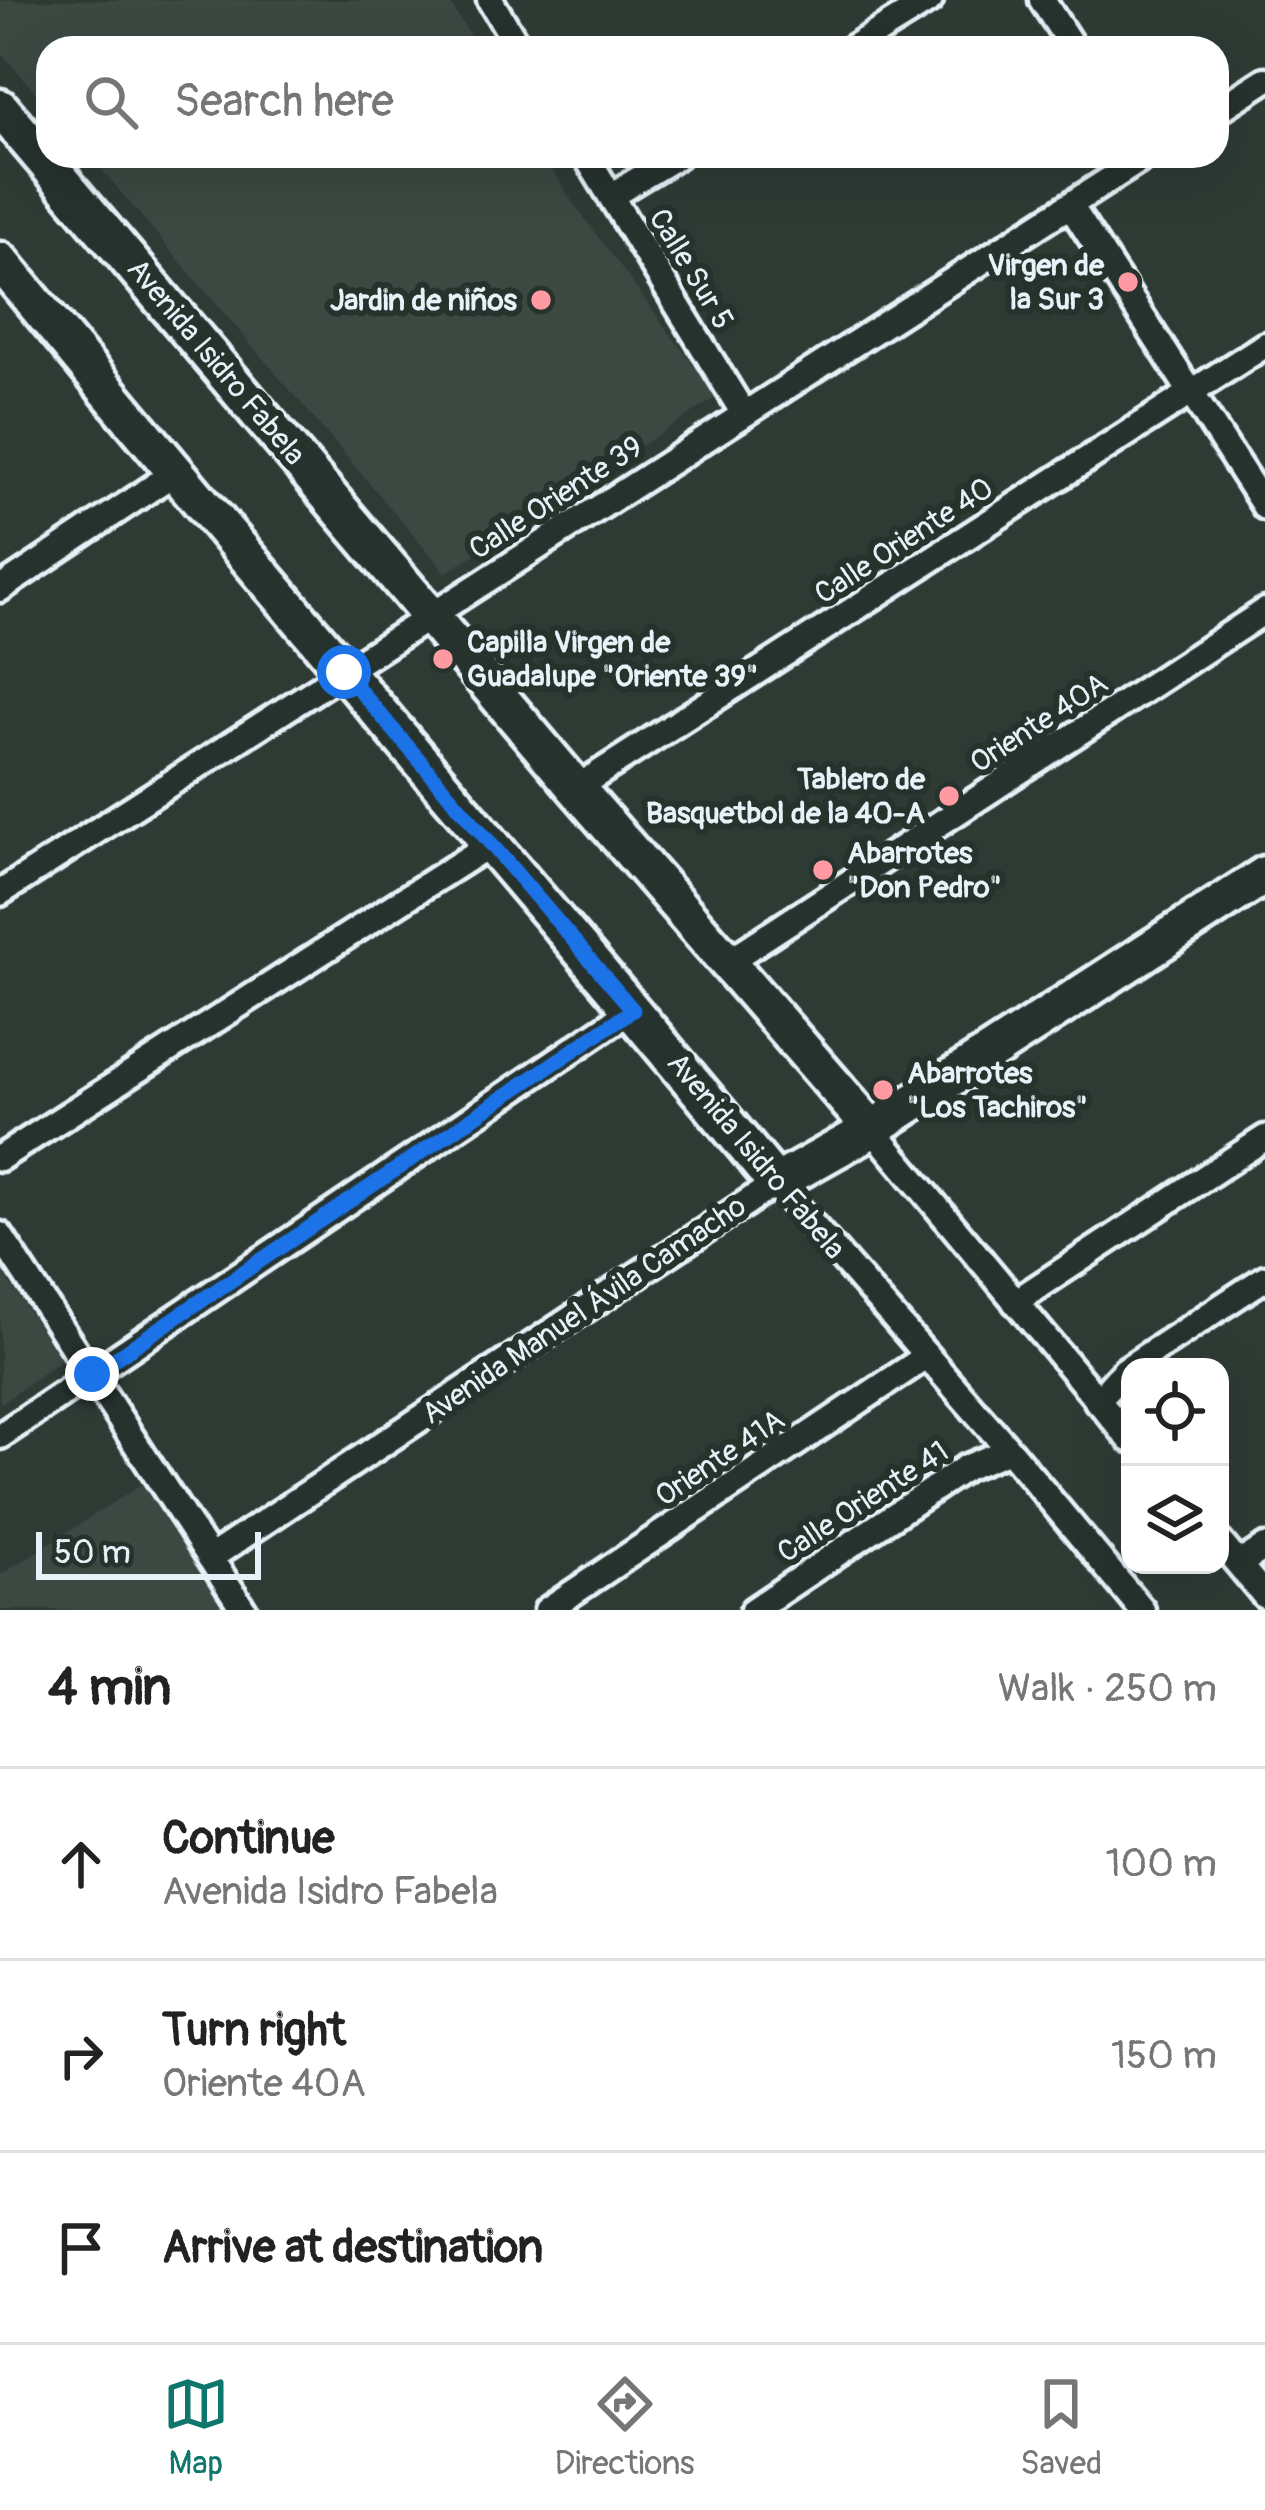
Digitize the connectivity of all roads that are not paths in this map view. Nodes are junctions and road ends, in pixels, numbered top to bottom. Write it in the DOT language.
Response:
graph roads {
  1 [pos="490,0"];
  2 [pos="930,0"];
  3 [pos="1042,0"];
  4 [pos="512,36"];
  5 [pos="872,36"];
  6 [pos="1065,36"];
  7 [pos="1265,80"];
  8 [pos="1229,103"];
  9 [pos="0,108"];
  10 [pos="36,150"];
  11 [pos="51,168"];
  12 [pos="594,168"];
  13 [pos="656,168"];
  14 [pos="1127,168"];
  15 [pos="611,196"];
  16 [pos="1070,205"];
  17 [pos="5,276"];
  18 [pos="1265,345"];
  19 [pos="1192,393"];
  20 [pos="744,414"];
  21 [pos="177,471"];
  22 [pos="1265,506"];
  23 [pos="0,589"];
  24 [pos="1265,611"];
  25 [pos="431,614"];
  26 [pos="344,672"];
  27 [pos="576,788"];
  28 [pos="492,843"];
  29 [pos="1265,875"];
  30 [pos="3,883"];
  31 [pos="726,963"];
  32 [pos="633,1010"];
  33 [pos="872,1129"];
  34 [pos="1265,1138"];
  35 [pos="0,1158"];
  36 [pos="776,1183"];
  37 [pos="0,1235"];
  38 [pos="1265,1278"];
  39 [pos="1015,1302"];
  40 [pos="927,1356"];
  41 [pos="92,1374"];
  42 [pos="1097,1401"];
  43 [pos="1121,1429"];
  44 [pos="0,1436"];
  45 [pos="1010,1450"];
  46 [pos="1265,1547"];
  47 [pos="1229,1552"];
  48 [pos="210,1558"];
  49 [pos="1239,1564"];
  50 [pos="1265,1596"];
  51 [pos="244,1610"];
  52 [pos="548,1610"];
  53 [pos="753,1610"];
  54 [pos="1142,1610"];
  1 -- 4 [label="street"];
  2 -- 5 [label="street"];
  3 -- 6 [label="street"];
  7 -- 8 [label="street"];
  9 -- 10 [label="street, Avenida Isidro Fabela"];
  11 -- 25 [label="street, Avenida Isidro Fabela"];
  12 -- 15 [label="street, Calle Sur 5"];
  13 -- 15 [label="street"];
  14 -- 16 [label="street, Calle Oriente 39"];
  15 -- 20 [label="street, Calle Sur 5"];
  16 -- 19 [label="street"];
  16 -- 20 [label="street, Calle Oriente 39"];
  17 -- 21 [label="street, Avenida Isidro Fabela"];
  18 -- 19 [label="street, Calle Oriente 40"];
  19 -- 22 [label="street"];
  19 -- 27 [label="street, Calle Oriente 40"];
  20 -- 25 [label="street, Calle Oriente 39"];
  21 -- 23 [label="street"];
  21 -- 26 [label="street, Avenida Isidro Fabela"];
  24 -- 31 [label="street, Oriente 40A"];
  25 -- 26 [label="street, Calle Oriente 39"];
  25 -- 27 [label="street, Avenida Isidro Fabela"];
  26 -- 28 [label="street, Avenida Isidro Fabela"];
  26 -- 30 [label="street, Calle Oriente 39"];
  27 -- 31 [label="street, Avenida Isidro Fabela"];
  28 -- 32 [label="street, Avenida Isidro Fabela"];
  28 -- 35 [label="street"];
  29 -- 33 [label="street, Avenida Manuel Ávila Camacho"];
  31 -- 33 [label="street, Avenida Isidro Fabela"];
  32 -- 36 [label="street, Avenida Isidro Fabela"];
  32 -- 41 [label="street"];
  33 -- 36 [label="street, Avenida Manuel Ávila Camacho"];
  33 -- 39 [label="street, Avenida Isidro Fabela"];
  34 -- 39 [label="street"];
  36 -- 40 [label="street, Avenida Isidro Fabela"];
  36 -- 48 [label="street, Avenida Manuel Ávila Camacho"];
  37 -- 41 [label="street"];
  38 -- 42 [label="street"];
  39 -- 42 [label="street, Avenida Isidro Fabela"];
  40 -- 45 [label="street, Avenida Isidro Fabela"];
  40 -- 52 [label="street, Oriente 41A"];
  41 -- 44 [label="street"];
  41 -- 48 [label="street"];
  42 -- 43 [label="street, Avenida Isidro Fabela"];
  45 -- 53 [label="street, Calle Oriente 41"];
  45 -- 54 [label="street, Avenida Isidro Fabela"];
  46 -- 49 [label="street"];
  47 -- 49 [label="street"];
  48 -- 51 [label="street"];
  49 -- 50 [label="street"];
}
